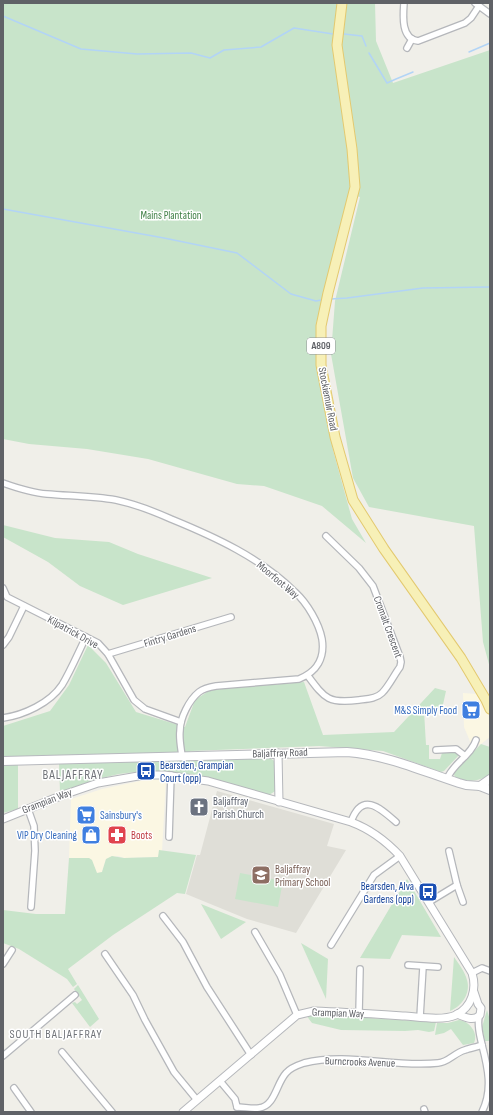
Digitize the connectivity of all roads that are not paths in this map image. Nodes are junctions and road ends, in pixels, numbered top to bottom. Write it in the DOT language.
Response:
graph roads {
  1 [pos="342,3"];
  2 [pos="404,3"];
  3 [pos="477,4"];
  4 [pos="490,14"];
  5 [pos="412,39"];
  6 [pos="407,48"];
  7 [pos="3,483"];
  8 [pos="326,536"];
  9 [pos="3,588"];
  10 [pos="5,598"];
  11 [pos="24,606"];
  12 [pos="231,617"];
  13 [pos="86,637"];
  14 [pos="3,645"];
  15 [pos="108,654"];
  16 [pos="308,676"];
  17 [pos="490,709"];
  18 [pos="3,718"];
  19 [pos="181,722"];
  20 [pos="476,740"];
  21 [pos="436,750"];
  22 [pos="278,753"];
  23 [pos="182,756"];
  24 [pos="465,756"];
  25 [pos="3,761"];
  26 [pos="172,775"];
  27 [pos="447,779"];
  28 [pos="490,779"];
  29 [pos="480,786"];
  30 [pos="490,790"];
  31 [pos="280,802"];
  32 [pos="28,809"];
  33 [pos="3,819"];
  34 [pos="350,822"];
  35 [pos="396,822"];
  36 [pos="169,836"];
  37 [pos="449,851"];
  38 [pos="400,856"];
  39 [pos="457,885"];
  40 [pos="429,902"];
  41 [pos="463,902"];
  42 [pos="31,907"];
  43 [pos="163,916"];
  44 [pos="255,932"];
  45 [pos="332,945"];
  46 [pos="12,950"];
  47 [pos="105,954"];
  48 [pos="3,964"];
  49 [pos="408,966"];
  50 [pos="423,966"];
  51 [pos="438,967"];
  52 [pos="360,969"];
  53 [pos="490,971"];
  54 [pos="472,973"];
  55 [pos="474,992"];
  56 [pos="75,995"];
  57 [pos="478,1004"];
  58 [pos="467,1006"];
  59 [pos="359,1013"];
  60 [pos="457,1014"];
  61 [pos="297,1015"];
  62 [pos="420,1017"];
  63 [pos="473,1018"];
  64 [pos="482,1046"];
  65 [pos="62,1052"];
  66 [pos="252,1055"];
  67 [pos="3,1056"];
  68 [pos="220,1081"];
  69 [pos="14,1088"];
  70 [pos="197,1100"];
  71 [pos="236,1109"];
  72 [pos="31,1112"];
  73 [pos="112,1112"];
  74 [pos="183,1112"];
  75 [pos="482,1112"];
  1 -- 17 [label="main road, Stockiemuir Road / A809"];
  2 -- 5 [label="street"];
  3 -- 4 [label="street"];
  3 -- 5 [label="street"];
  5 -- 6 [label="street"];
  7 -- 16 [label="street, Moorfoot Way"];
  8 -- 16 [label="street, Cromalt Crescent"];
  9 -- 10 [label="street, Kilpatrick Drive"];
  10 -- 11 [label="street, Kilpatrick Drive"];
  11 -- 13 [label="street, Kilpatrick Drive"];
  11 -- 14 [label="street"];
  12 -- 15 [label="street, Fintry Gardens"];
  13 -- 15 [label="street, Kilpatrick Drive"];
  13 -- 18 [label="street"];
  15 -- 19 [label="street, Kilpatrick Drive"];
  16 -- 19 [label="street"];
  19 -- 23 [label="street"];
  20 -- 24 [label="street"];
  21 -- 24 [label="street"];
  22 -- 23 [label="main road, Baljaffray Road"];
  22 -- 27 [label="main road, Baljaffray Road"];
  22 -- 31 [label="street"];
  23 -- 25 [label="main road, Baljaffray Road"];
  24 -- 27 [label="street"];
  26 -- 31 [label="street, Grampian Way"];
  26 -- 32 [label="street, Grampian Way"];
  26 -- 36 [label="street"];
  27 -- 29 [label="main road, Baljaffray Road"];
  28 -- 29 [label="main road"];
  29 -- 30 [label="main road, Baljaffray Road"];
  31 -- 34 [label="street, Grampian Way"];
  32 -- 33 [label="street, Grampian Way"];
  32 -- 42 [label="street"];
  34 -- 35 [label="street"];
  34 -- 38 [label="street, Grampian Way"];
  37 -- 39 [label="street"];
  38 -- 40 [label="street, Grampian Way"];
  38 -- 45 [label="street"];
  39 -- 40 [label="street"];
  39 -- 41 [label="street"];
  40 -- 54 [label="street, Grampian Way"];
  43 -- 66 [label="street"];
  44 -- 61 [label="street"];
  46 -- 48 [label="street"];
  47 -- 70 [label="street"];
  49 -- 50 [label="street"];
  50 -- 51 [label="street"];
  50 -- 62 [label="street"];
  52 -- 59 [label="street"];
  53 -- 54 [label="street"];
  54 -- 55 [label="street, Grampian Way"];
  55 -- 57 [label="street, Grampian Way"];
  55 -- 58 [label="street, Grampian Way"];
  56 -- 67 [label="street"];
  57 -- 58 [label="street"];
  57 -- 63 [label="street, Grampian Way"];
  58 -- 60 [label="street, Grampian Way"];
  58 -- 63 [label="street"];
  59 -- 61 [label="street, Grampian Way"];
  59 -- 62 [label="street, Grampian Way"];
  60 -- 62 [label="street, Grampian Way"];
  60 -- 63 [label="street, Grampian Way"];
  61 -- 66 [label="street, Grampian Way"];
  63 -- 64 [label="street"];
  64 -- 71 [label="street, Burncrooks Avenue"];
  64 -- 75 [label="street"];
  65 -- 73 [label="street"];
  66 -- 68 [label="street, Grampian Way"];
  68 -- 70 [label="street, Grampian Way"];
  68 -- 71 [label="street, Burncrooks Avenue"];
  69 -- 72 [label="street"];
  70 -- 74 [label="street, Grampian Way"];
}
